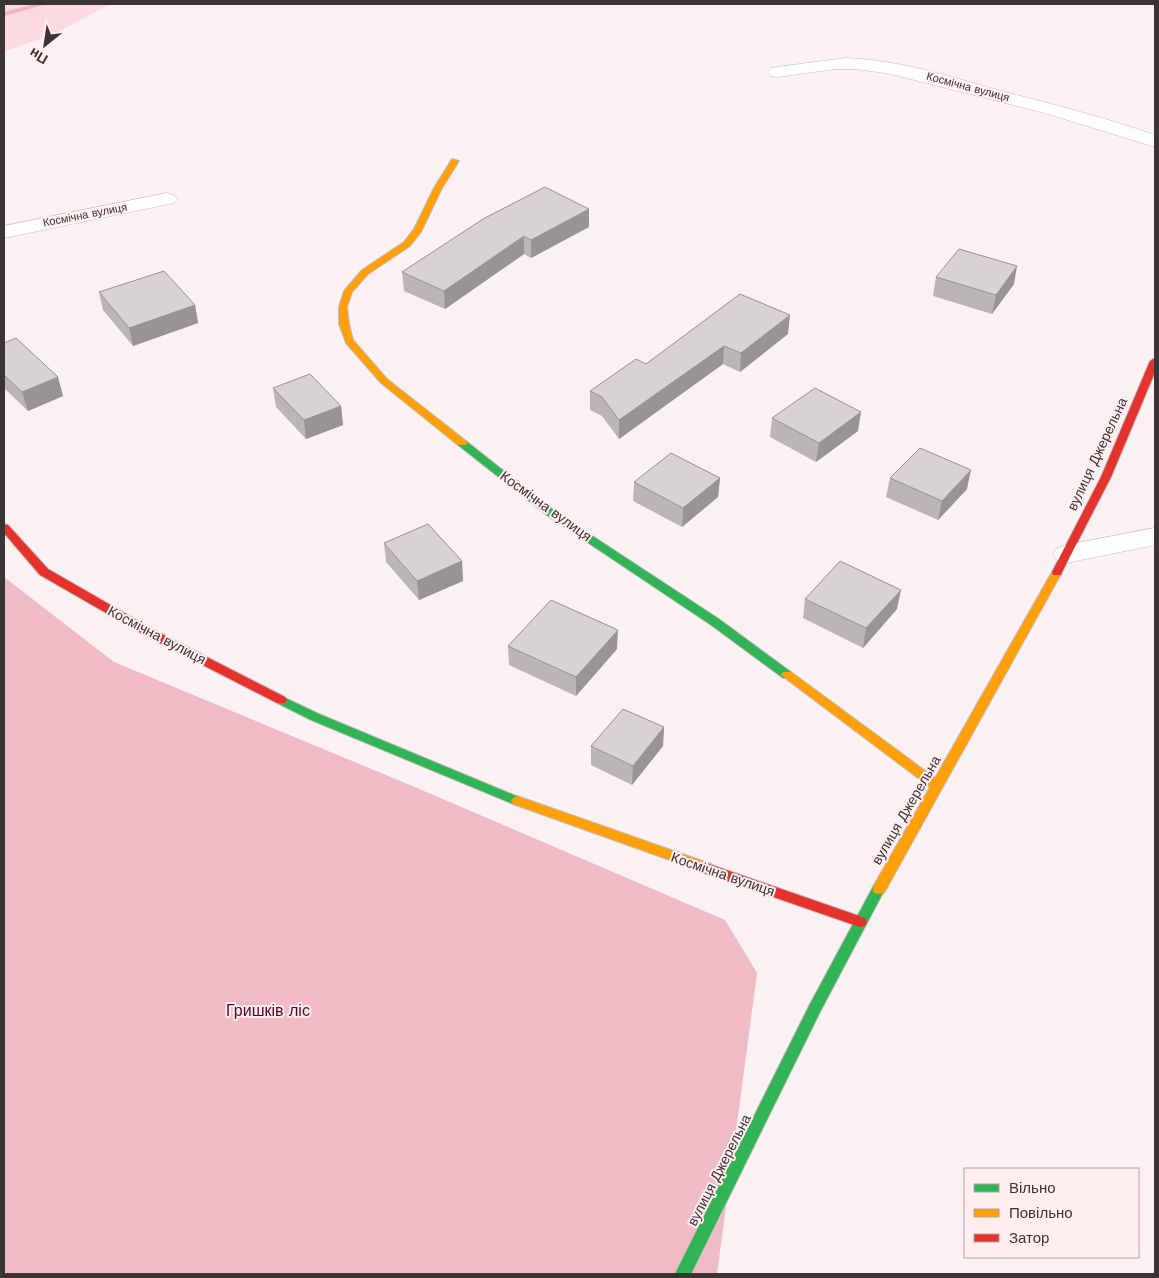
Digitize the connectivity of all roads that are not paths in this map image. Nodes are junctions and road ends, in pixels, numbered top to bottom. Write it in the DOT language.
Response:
graph roads {
  1 [pos="777,72"];
  2 [pos="1155,141"];
  3 [pos="455,161"];
  4 [pos="167,199"];
  5 [pos="4,232"];
  6 [pos="1155,361"];
  7 [pos="4,527"];
  8 [pos="1155,536"];
  9 [pos="1066,554"];
  10 [pos="937,786"];
  11 [pos="860,922"];
  12 [pos="683,1274"];
  1 -- 2 [label="street, Космічна вулиця"];
  3 -- 10 [label="street, Космічна вулиця"];
  4 -- 5 [label="street, Космічна вулиця"];
  6 -- 9 [label="street, вулиця Джерельна"];
  7 -- 11 [label="street, Космічна вулиця"];
  8 -- 9 [label="street"];
  9 -- 10 [label="street, вулиця Джерельна"];
  10 -- 11 [label="street, вулиця Джерельна"];
  11 -- 12 [label="street, вулиця Джерельна"];
}
